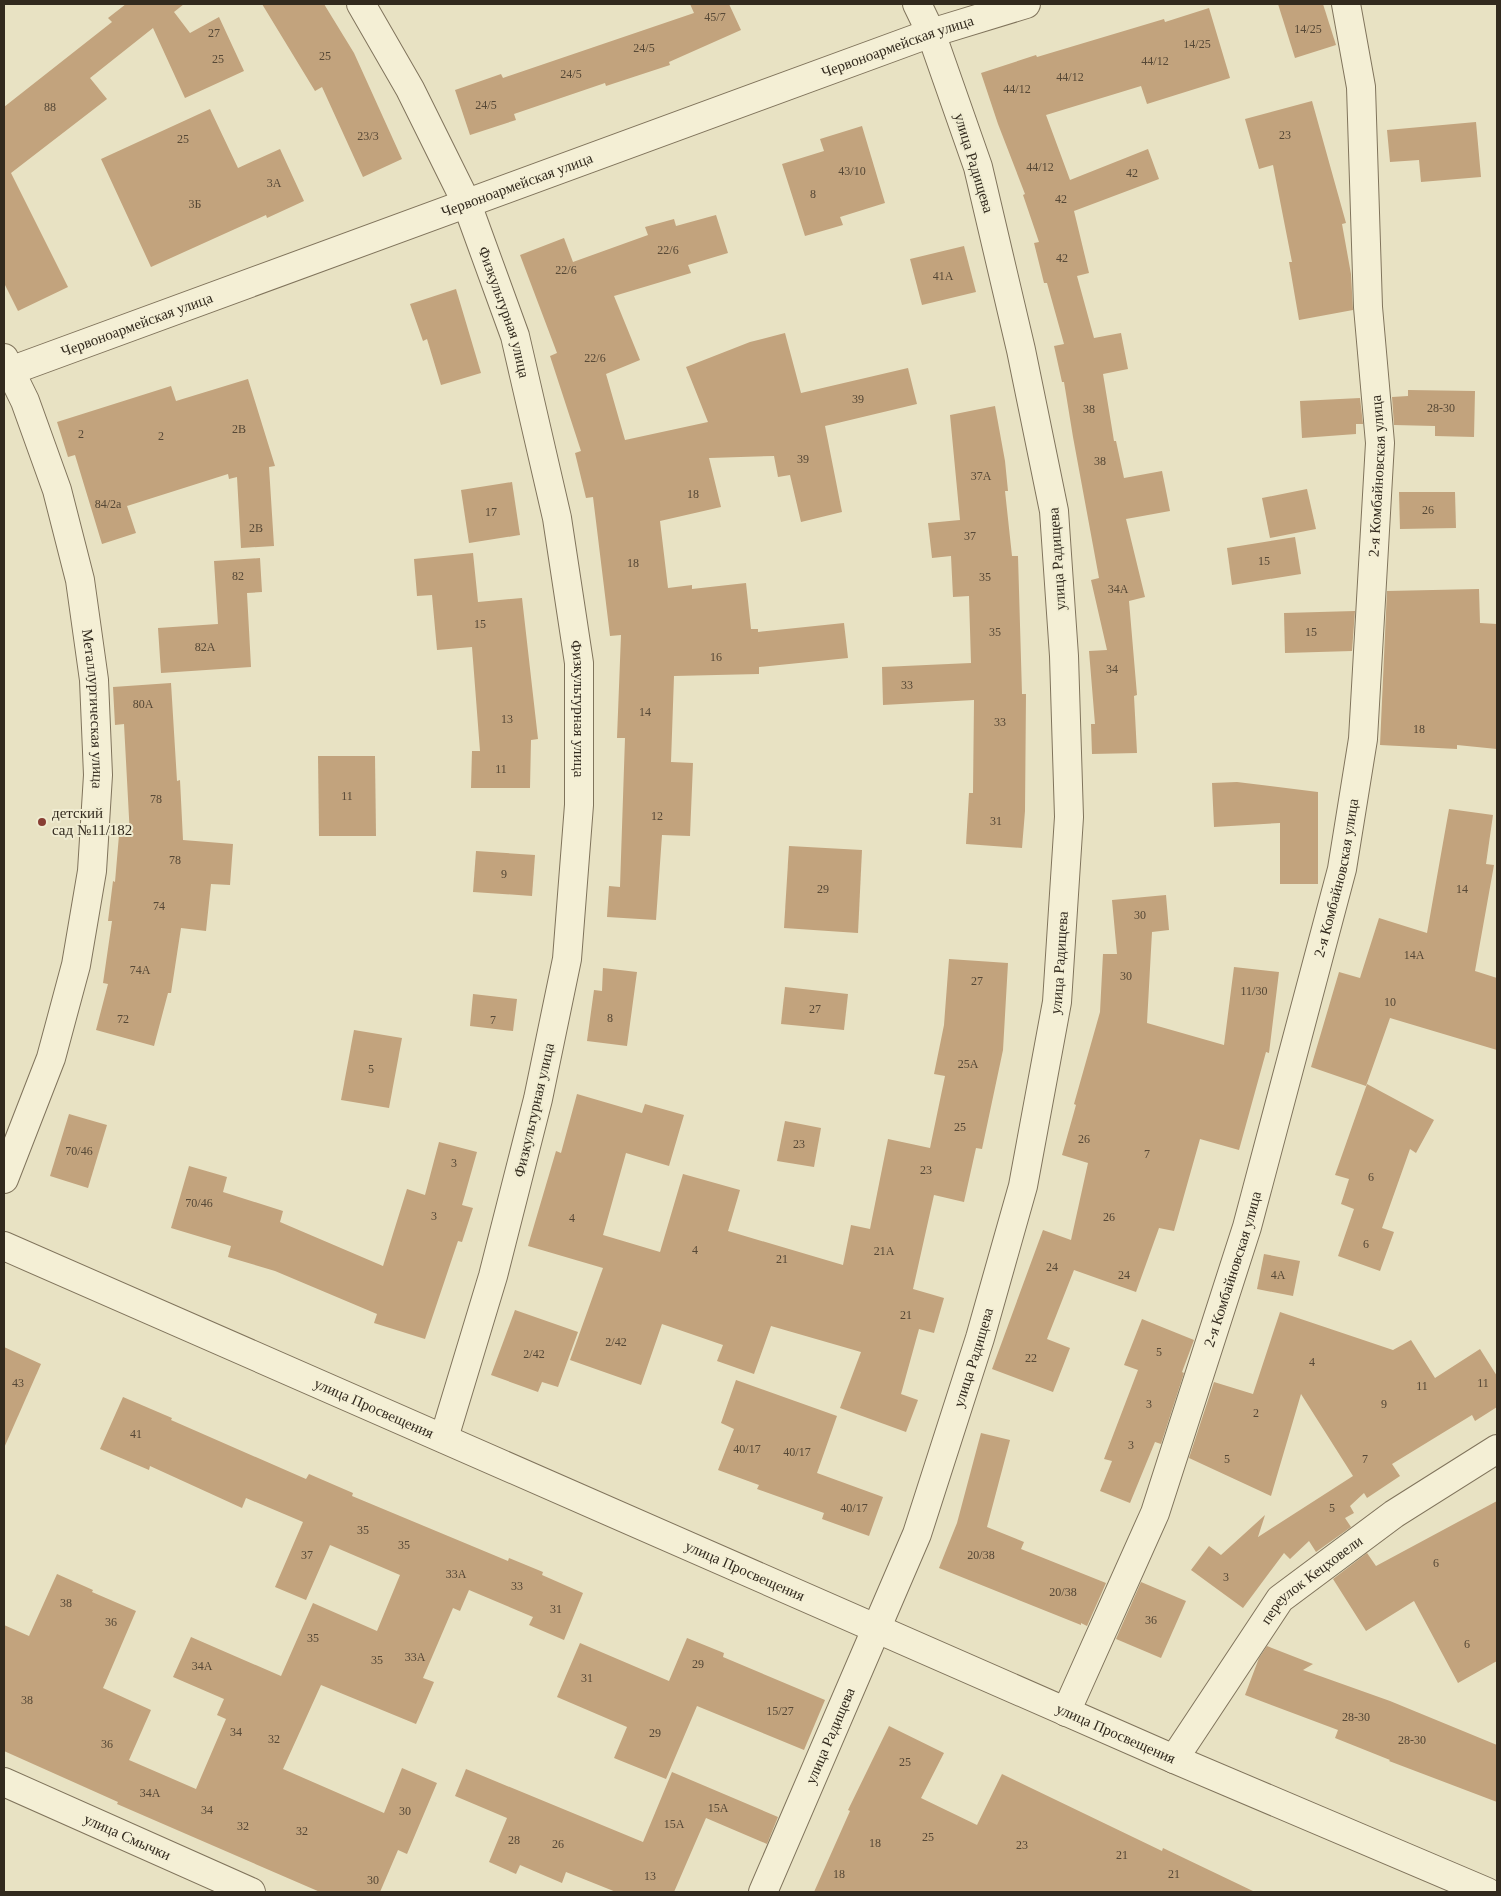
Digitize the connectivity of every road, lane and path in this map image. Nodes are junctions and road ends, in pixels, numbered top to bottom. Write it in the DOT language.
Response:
graph roads {
  1 [pos="361,4"];
  2 [pos="917,4"];
  3 [pos="1026,4"];
  4 [pos="1346,4"];
  5 [pos="931,33"];
  6 [pos="467,204"];
  7 [pos="7,365"];
  8 [pos="4,1179"];
  9 [pos="4,1246"];
  10 [pos="444,1438"];
  11 [pos="1497,1449"];
  12 [pos="876,1628"];
  13 [pos="1066,1712"];
  14 [pos="1174,1759"];
  15 [pos="4,1782"];
  16 [pos="251,1892"];
  17 [pos="763,1892"];
  18 [pos="1487,1892"];
  1 -- 6 [label="street, Физкультурная улица"];
  2 -- 5 [label="street, улица Радищева"];
  3 -- 5 [label="street, Червоноармейская улица"];
  4 -- 13 [label="street, 2-я Комбайновская улица"];
  5 -- 6 [label="street, Червоноармейская улица"];
  5 -- 12 [label="street, улица Радищева"];
  6 -- 7 [label="street, Червоноармейская улица"];
  6 -- 10 [label="street, Физкультурная улица"];
  7 -- 8 [label="street, Металлургическая улица"];
  9 -- 10 [label="street, улица Просвещения"];
  10 -- 12 [label="street, улица Просвещения"];
  11 -- 14 [label="street, переулок Кецховели"];
  12 -- 13 [label="street, улица Просвещения"];
  12 -- 17 [label="street, улица Радищева"];
  13 -- 14 [label="street, улица Просвещения"];
  14 -- 18 [label="street, улица Просвещения"];
  15 -- 16 [label="street, улица Смычки"];
}
